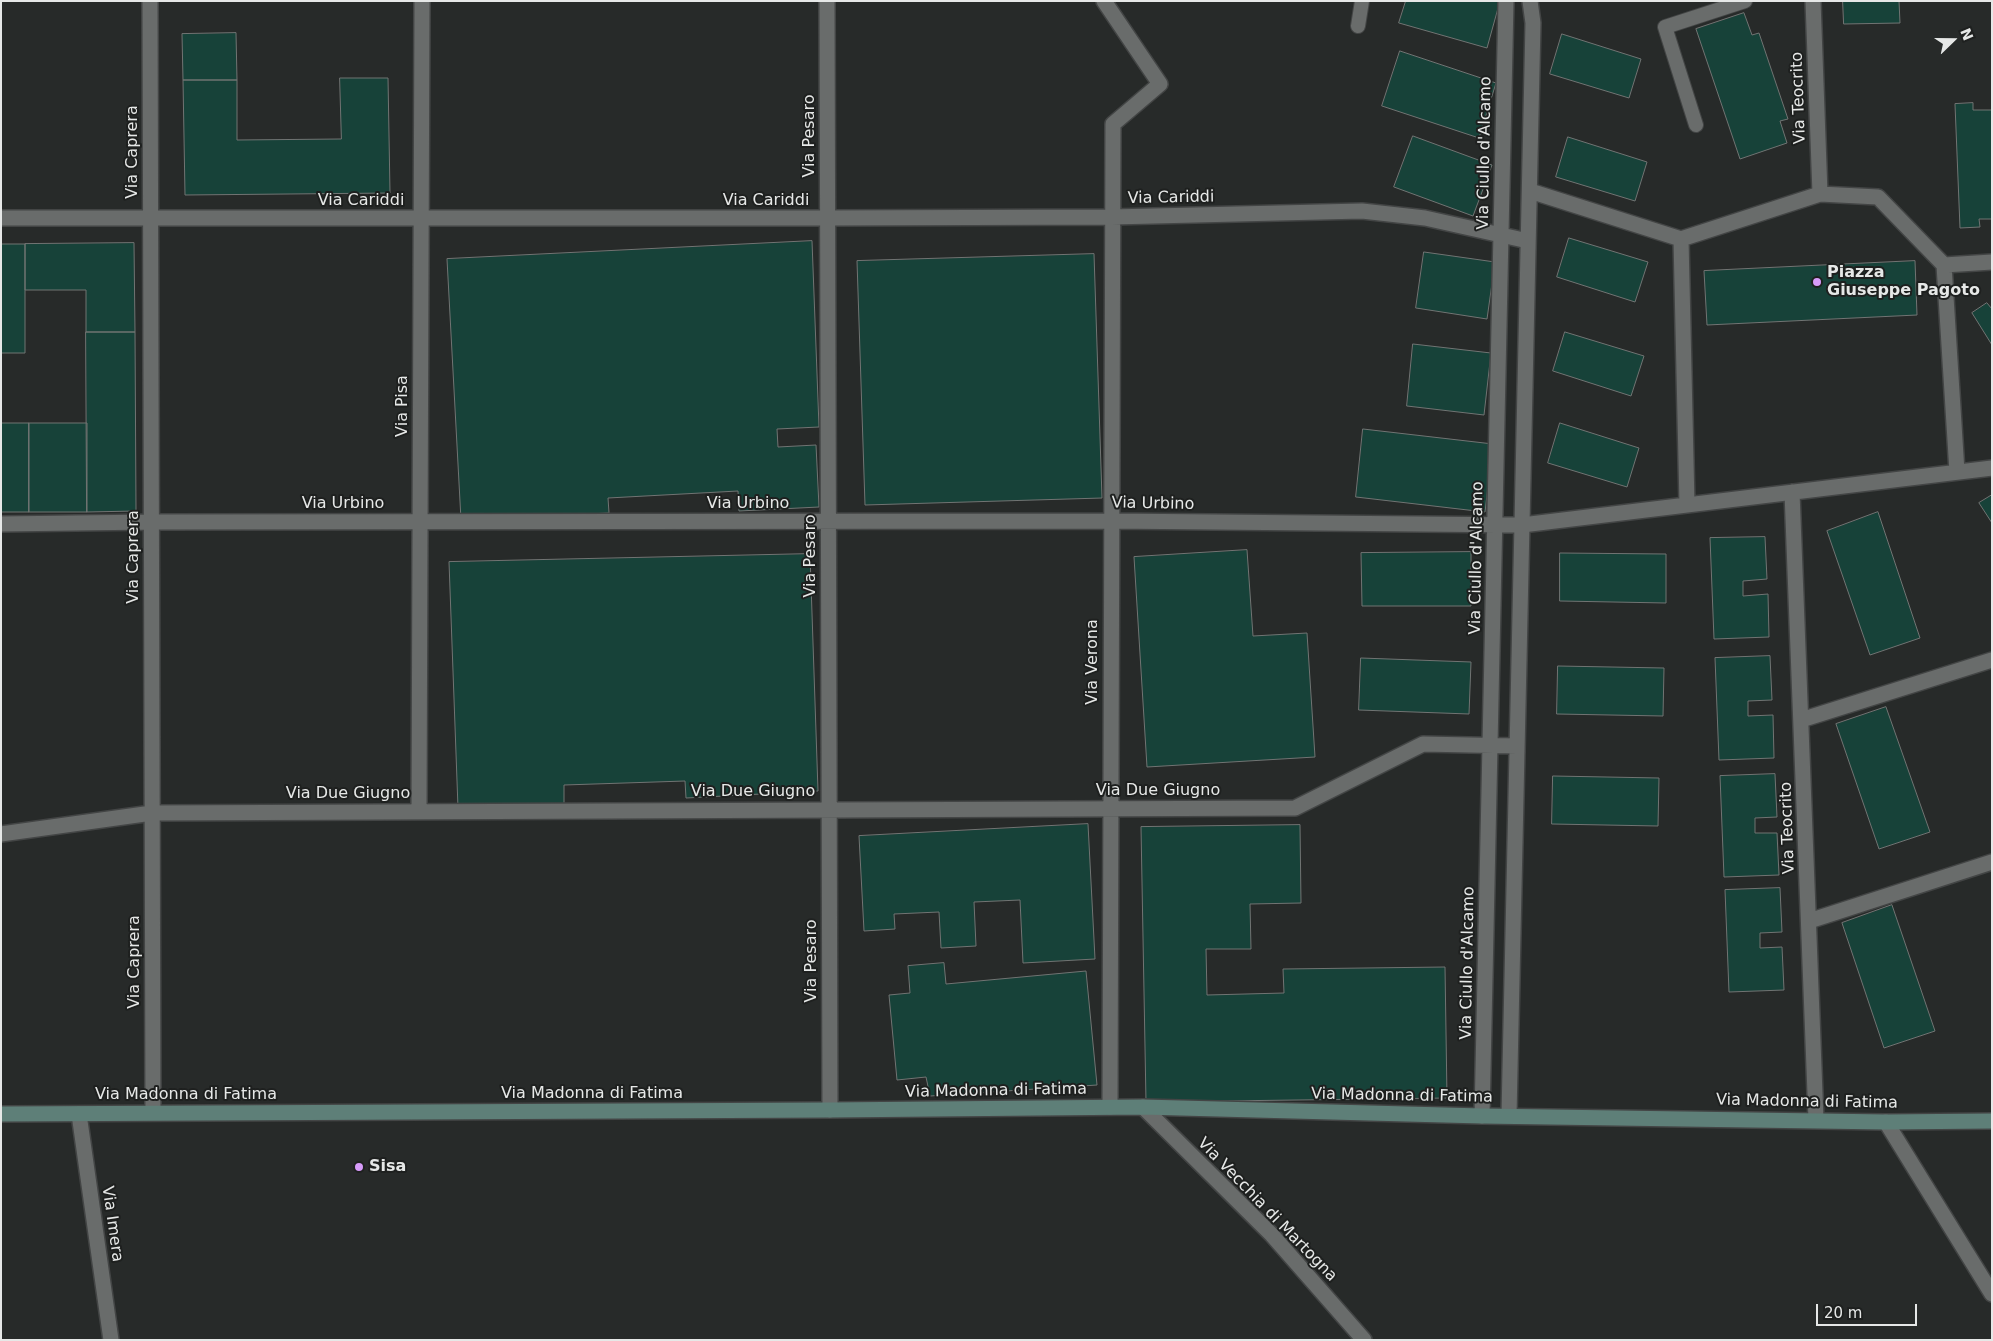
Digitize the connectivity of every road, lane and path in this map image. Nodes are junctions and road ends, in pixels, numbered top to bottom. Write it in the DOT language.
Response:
graph roads {
  1 [pos="150,1"];
  2 [pos="422,1"];
  3 [pos="827,1"];
  4 [pos="1104,1"];
  5 [pos="1362,1"];
  6 [pos="1506,1"];
  7 [pos="1530,1"];
  8 [pos="1745,1"];
  9 [pos="1813,1"];
  10 [pos="1358,26"];
  11 [pos="1696,125"];
  12 [pos="1530,191"];
  13 [pos="1820,194"];
  14 [pos="1112,217"];
  15 [pos="1,218"];
  16 [pos="151,218"];
  17 [pos="421,218"];
  18 [pos="827,218"];
  19 [pos="1501,233"];
  20 [pos="1680,239"];
  21 [pos="1528,240"];
  22 [pos="1992,262"];
  23 [pos="1944,265"];
  24 [pos="1992,468"];
  25 [pos="1957,472"];
  26 [pos="1792,492"];
  27 [pos="1687,505"];
  28 [pos="828,521"];
  29 [pos="1111,521"];
  30 [pos="151,522"];
  31 [pos="420,522"];
  32 [pos="1,524"];
  33 [pos="1495,524"];
  34 [pos="1522,525"];
  35 [pos="1992,660"];
  36 [pos="1801,720"];
  37 [pos="1490,745"];
  38 [pos="1518,746"];
  39 [pos="1110,808"];
  40 [pos="829,810"];
  41 [pos="420,811"];
  42 [pos="152,814"];
  43 [pos="1,834"];
  44 [pos="1992,862"];
  45 [pos="1809,921"];
  46 [pos="1110,1107"];
  47 [pos="1143,1107"];
  48 [pos="830,1110"];
  49 [pos="153,1112"];
  50 [pos="1,1114"];
  51 [pos="79,1114"];
  52 [pos="1509,1115"];
  53 [pos="1482,1116"];
  54 [pos="1816,1120"];
  55 [pos="1886,1122"];
  56 [pos="1992,1122"];
  57 [pos="1992,1294"];
  58 [pos="111,1340"];
  59 [pos="1364,1340"];
  1 -- 16 [label="street, Via Caprera"];
  2 -- 17 [label="street, Via Pisa"];
  3 -- 18 [label="street, Via Pesaro"];
  4 -- 14 [label="street, Via Verona"];
  5 -- 10 [label="lane"];
  6 -- 19 [label="street, Via Ciullo d'Alcamo"];
  7 -- 12 [label="street"];
  8 -- 11 [label="lane"];
  9 -- 13 [label="street, Via Teocrito"];
  12 -- 20 [label="street"];
  12 -- 21 [label="street"];
  13 -- 20 [label="street"];
  13 -- 23 [label="street"];
  14 -- 18 [label="street, Via Cariddi"];
  14 -- 19 [label="street, Via Cariddi"];
  14 -- 29 [label="street, Via Verona"];
  15 -- 16 [label="street, Via Cariddi"];
  16 -- 17 [label="street, Via Cariddi"];
  16 -- 30 [label="street, Via Caprera"];
  17 -- 18 [label="street, Via Cariddi"];
  17 -- 31 [label="street, Via Pisa"];
  18 -- 28 [label="street, Via Pesaro"];
  19 -- 21 [label="street, Via Cariddi"];
  19 -- 33 [label="street, Via Ciullo d'Alcamo"];
  20 -- 27 [label="street"];
  21 -- 34 [label="street"];
  22 -- 23 [label="street"];
  23 -- 25 [label="street"];
  24 -- 25 [label="street, Via Urbino"];
  25 -- 26 [label="street, Via Urbino"];
  26 -- 27 [label="street, Via Urbino"];
  26 -- 36 [label="street, Via Teocrito"];
  27 -- 34 [label="street, Via Urbino"];
  28 -- 29 [label="street, Via Urbino"];
  28 -- 31 [label="street, Via Urbino"];
  28 -- 40 [label="street, Via Pesaro"];
  29 -- 33 [label="street, Via Urbino"];
  29 -- 39 [label="street, Via Verona"];
  30 -- 31 [label="street, Via Urbino"];
  30 -- 32 [label="street, Via Urbino"];
  30 -- 42 [label="street, Via Caprera"];
  31 -- 41 [label="street, Via Pisa"];
  33 -- 34 [label="street, Via Urbino"];
  33 -- 37 [label="street, Via Ciullo d'Alcamo"];
  34 -- 38 [label="street"];
  35 -- 36 [label="street"];
  36 -- 45 [label="street, Via Teocrito"];
  37 -- 38 [label="street, Via Due Giugno"];
  37 -- 39 [label="street, Via Due Giugno"];
  37 -- 53 [label="street, Via Ciullo d'Alcamo"];
  38 -- 52 [label="street"];
  39 -- 40 [label="street, Via Due Giugno"];
  39 -- 46 [label="street, Via Verona"];
  40 -- 41 [label="street, Via Due Giugno"];
  40 -- 48 [label="street, Via Pesaro"];
  41 -- 42 [label="street, Via Due Giugno"];
  42 -- 43 [label="street, Via Due Giugno"];
  42 -- 49 [label="street, Via Caprera"];
  44 -- 45 [label="street"];
  45 -- 54 [label="street, Via Teocrito"];
  46 -- 47 [label="street, Via Madonna di Fatima"];
  46 -- 48 [label="street, Via Madonna di Fatima"];
  47 -- 53 [label="street, Via Madonna di Fatima"];
  47 -- 59 [label="street, Via Vecchia di Martogna"];
  48 -- 49 [label="street, Via Madonna di Fatima"];
  49 -- 51 [label="street, Via Madonna di Fatima"];
  50 -- 51 [label="street, Via Madonna di Fatima"];
  51 -- 58 [label="street, Via Imera"];
  52 -- 53 [label="street, Via Madonna di Fatima"];
  52 -- 54 [label="street, Via Madonna di Fatima"];
  54 -- 55 [label="street, Via Madonna di Fatima"];
  55 -- 56 [label="street, Via Madonna di Fatima"];
  55 -- 57 [label="street"];
}
